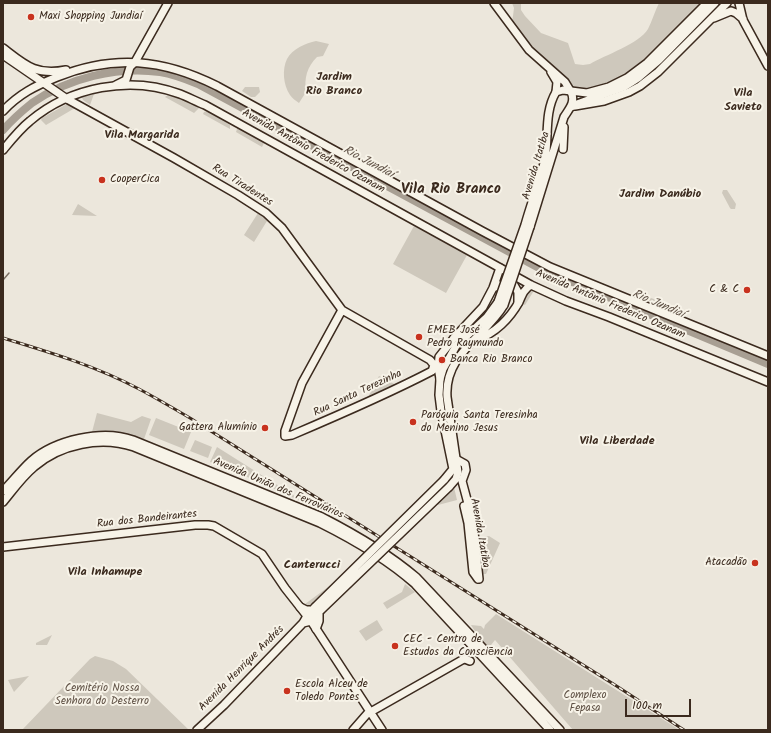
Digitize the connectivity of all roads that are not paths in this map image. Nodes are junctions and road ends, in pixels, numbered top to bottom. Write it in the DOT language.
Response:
graph roads {
  1 [pos="168,3"];
  2 [pos="494,3"];
  3 [pos="707,3"];
  4 [pos="716,3"];
  5 [pos="727,3"];
  6 [pos="739,3"];
  7 [pos="710,20"];
  8 [pos="743,20"];
  9 [pos="3,48"];
  10 [pos="3,55"];
  11 [pos="130,64"];
  12 [pos="546,66"];
  13 [pos="768,66"];
  14 [pos="80,68"];
  15 [pos="44,84"];
  16 [pos="116,85"];
  17 [pos="556,92"];
  18 [pos="571,92"];
  19 [pos="64,97"];
  20 [pos="569,110"];
  21 [pos="3,111"];
  22 [pos="563,149"];
  23 [pos="3,150"];
  24 [pos="527,226"];
  25 [pos="500,268"];
  26 [pos="531,285"];
  27 [pos="493,288"];
  28 [pos="518,303"];
  29 [pos="501,304"];
  30 [pos="342,310"];
  31 [pos="477,327"];
  32 [pos="473,336"];
  33 [pos="454,338"];
  34 [pos="768,356"];
  35 [pos="439,357"];
  36 [pos="430,360"];
  37 [pos="432,371"];
  38 [pos="439,378"];
  39 [pos="768,382"];
  40 [pos="456,459"];
  41 [pos="452,469"];
  42 [pos="456,479"];
  43 [pos="447,484"];
  44 [pos="3,490"];
  45 [pos="3,502"];
  46 [pos="469,516"];
  47 [pos="3,547"];
  48 [pos="300,607"];
  49 [pos="317,610"];
  50 [pos="309,618"];
  51 [pos="316,629"];
  52 [pos="470,661"];
  53 [pos="370,714"];
  54 [pos="197,730"];
  55 [pos="353,730"];
  56 [pos="382,730"];
  57 [pos="550,730"];
  58 [pos="560,730"];
  1 -- 11 [label="main road"];
  2 -- 12 [label="main road"];
  3 -- 18 [label="main road"];
  4 -- 20 [label="main road"];
  5 -- 7 [label="main road"];
  6 -- 8 [label="main road"];
  7 -- 8 [label="main road"];
  7 -- 20 [label="main road"];
  8 -- 13 [label="main road"];
  9 -- 14 [label="main road"];
  10 -- 15 [label="main road, Rua Tiradentes"];
  11 -- 14 [label="main road, Avenida Antônio Frederico Ozanam"];
  11 -- 16 [label="main road"];
  11 -- 34 [label="main road, Avenida Antônio Frederico Ozanam"];
  12 -- 17 [label="main road"];
  12 -- 18 [label="main road"];
  14 -- 15 [label="main road, Avenida Antônio Frederico Ozanam"];
  15 -- 19 [label="main road, Rua Tiradentes"];
  15 -- 21 [label="main road, Avenida Antônio Frederico Ozanam"];
  16 -- 19 [label="main road, Avenida Antônio Frederico Ozanam"];
  16 -- 25 [label="main road, Avenida Antônio Frederico Ozanam"];
  17 -- 18 [label="main road"];
  17 -- 24 [label="main road, Avenida Itatiba"];
  18 -- 20 [label="main road"];
  19 -- 23 [label="main road, Avenida Antônio Frederico Ozanam"];
  19 -- 30 [label="main road, Rua Tiradentes"];
  20 -- 22 [label="main road"];
  20 -- 24 [label="main road, Avenida Itatiba"];
  24 -- 29 [label="main road, bridge"];
  25 -- 26 [label="main road, Avenida Antônio Frederico Ozanam"];
  25 -- 27 [label="main road"];
  26 -- 28 [label="main road"];
  26 -- 39 [label="main road, Avenida Antônio Frederico Ozanam"];
  27 -- 28 [label="main road"];
  27 -- 33 [label="main road"];
  28 -- 32 [label="main road"];
  29 -- 31 [label="main road, Avenida Itatiba"];
  29 -- 32 [label="main road, Avenida Itatiba"];
  30 -- 36 [label="main road, Rua Tiradentes"];
  30 -- 37 [label="main road, Rua Santa Terezinha"];
  31 -- 32 [label="main road, Avenida Itatiba"];
  31 -- 33 [label="main road"];
  32 -- 38 [label="main road, Avenida Itatiba"];
  32 -- 40 [label="main road, Avenida Itatiba"];
  33 -- 35 [label="main road"];
  35 -- 36 [label="main road"];
  35 -- 38 [label="main road"];
  36 -- 37 [label="main road"];
  37 -- 38 [label="main road"];
  38 -- 41 [label="main road, Avenida Itatiba"];
  40 -- 42 [label="main road, Avenida Itatiba"];
  40 -- 46 [label="main road, Avenida Itatiba"];
  41 -- 42 [label="main road, Avenida Itatiba"];
  41 -- 43 [label="main road"];
  42 -- 43 [label="main road"];
  42 -- 46 [label="main road, Avenida Itatiba"];
  43 -- 49 [label="main road, bridge"];
  44 -- 58 [label="main road, Avenida União dos Ferroviários"];
  45 -- 57 [label="main road, Avenida União dos Ferroviários"];
  46 -- 46 [label="main road, Avenida Itatiba"];
  47 -- 48 [label="main road, Rua dos Bandeirantes"];
  48 -- 49 [label="main road"];
  48 -- 50 [label="main road, Rua dos Bandeirantes"];
  49 -- 50 [label="main road"];
  49 -- 51 [label="main road"];
  50 -- 51 [label="main road, Rua dos Bandeirantes"];
  50 -- 54 [label="main road, Avenida Henrique Andrés"];
  51 -- 53 [label="main road, Rua dos Bandeirantes"];
  52 -- 53 [label="main road"];
  53 -- 55 [label="main road"];
  53 -- 56 [label="main road, Rua dos Bandeirantes"];
}
